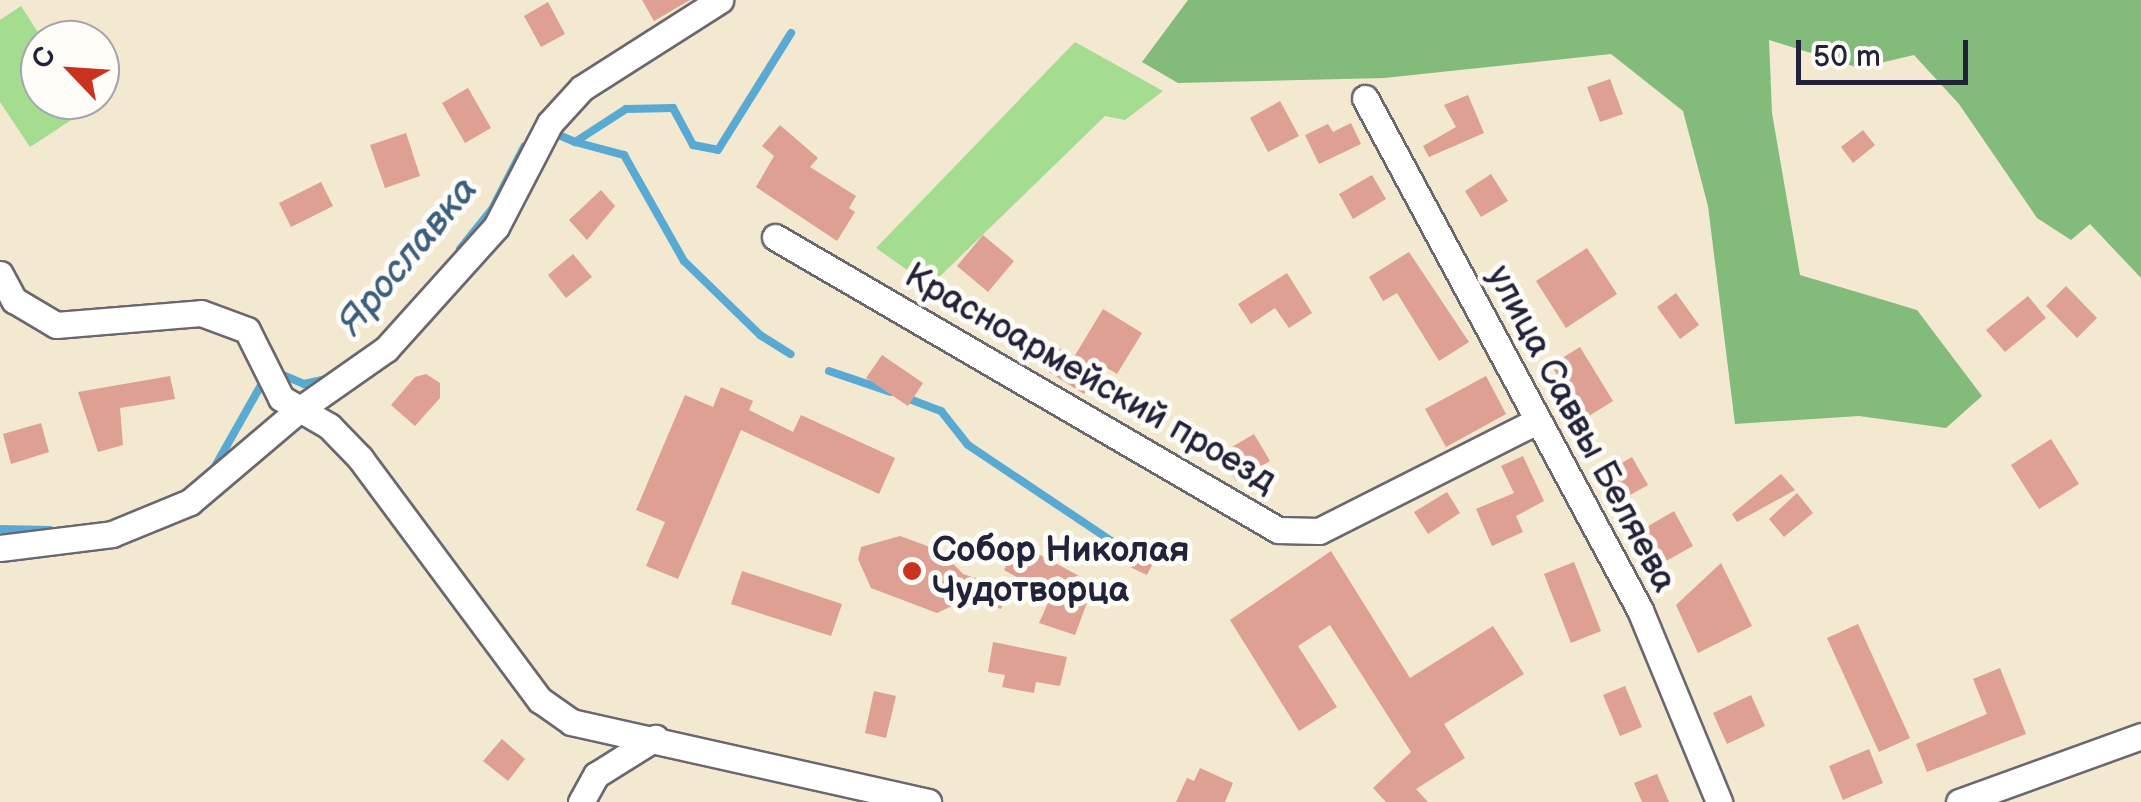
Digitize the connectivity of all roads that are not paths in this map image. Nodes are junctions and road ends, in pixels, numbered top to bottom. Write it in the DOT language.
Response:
graph roads {
  1 [pos="720,0"];
  2 [pos="1365,98"];
  3 [pos="776,237"];
  4 [pos="0,274"];
  5 [pos="296,412"];
  6 [pos="1537,422"];
  7 [pos="0,548"];
  8 [pos="2141,736"];
  9 [pos="655,738"];
  10 [pos="582,802"];
  11 [pos="928,802"];
  12 [pos="1719,802"];
  13 [pos="1959,802"];
  1 -- 5 [label="street"];
  2 -- 6 [label="street, улица Саввы Беляева"];
  3 -- 6 [label="street, Красноармейский проезд"];
  4 -- 5 [label="street"];
  5 -- 7 [label="street"];
  5 -- 9 [label="street"];
  6 -- 12 [label="street, улица Саввы Беляева"];
  8 -- 13 [label="street"];
  9 -- 10 [label="street"];
  9 -- 11 [label="street"];
}
